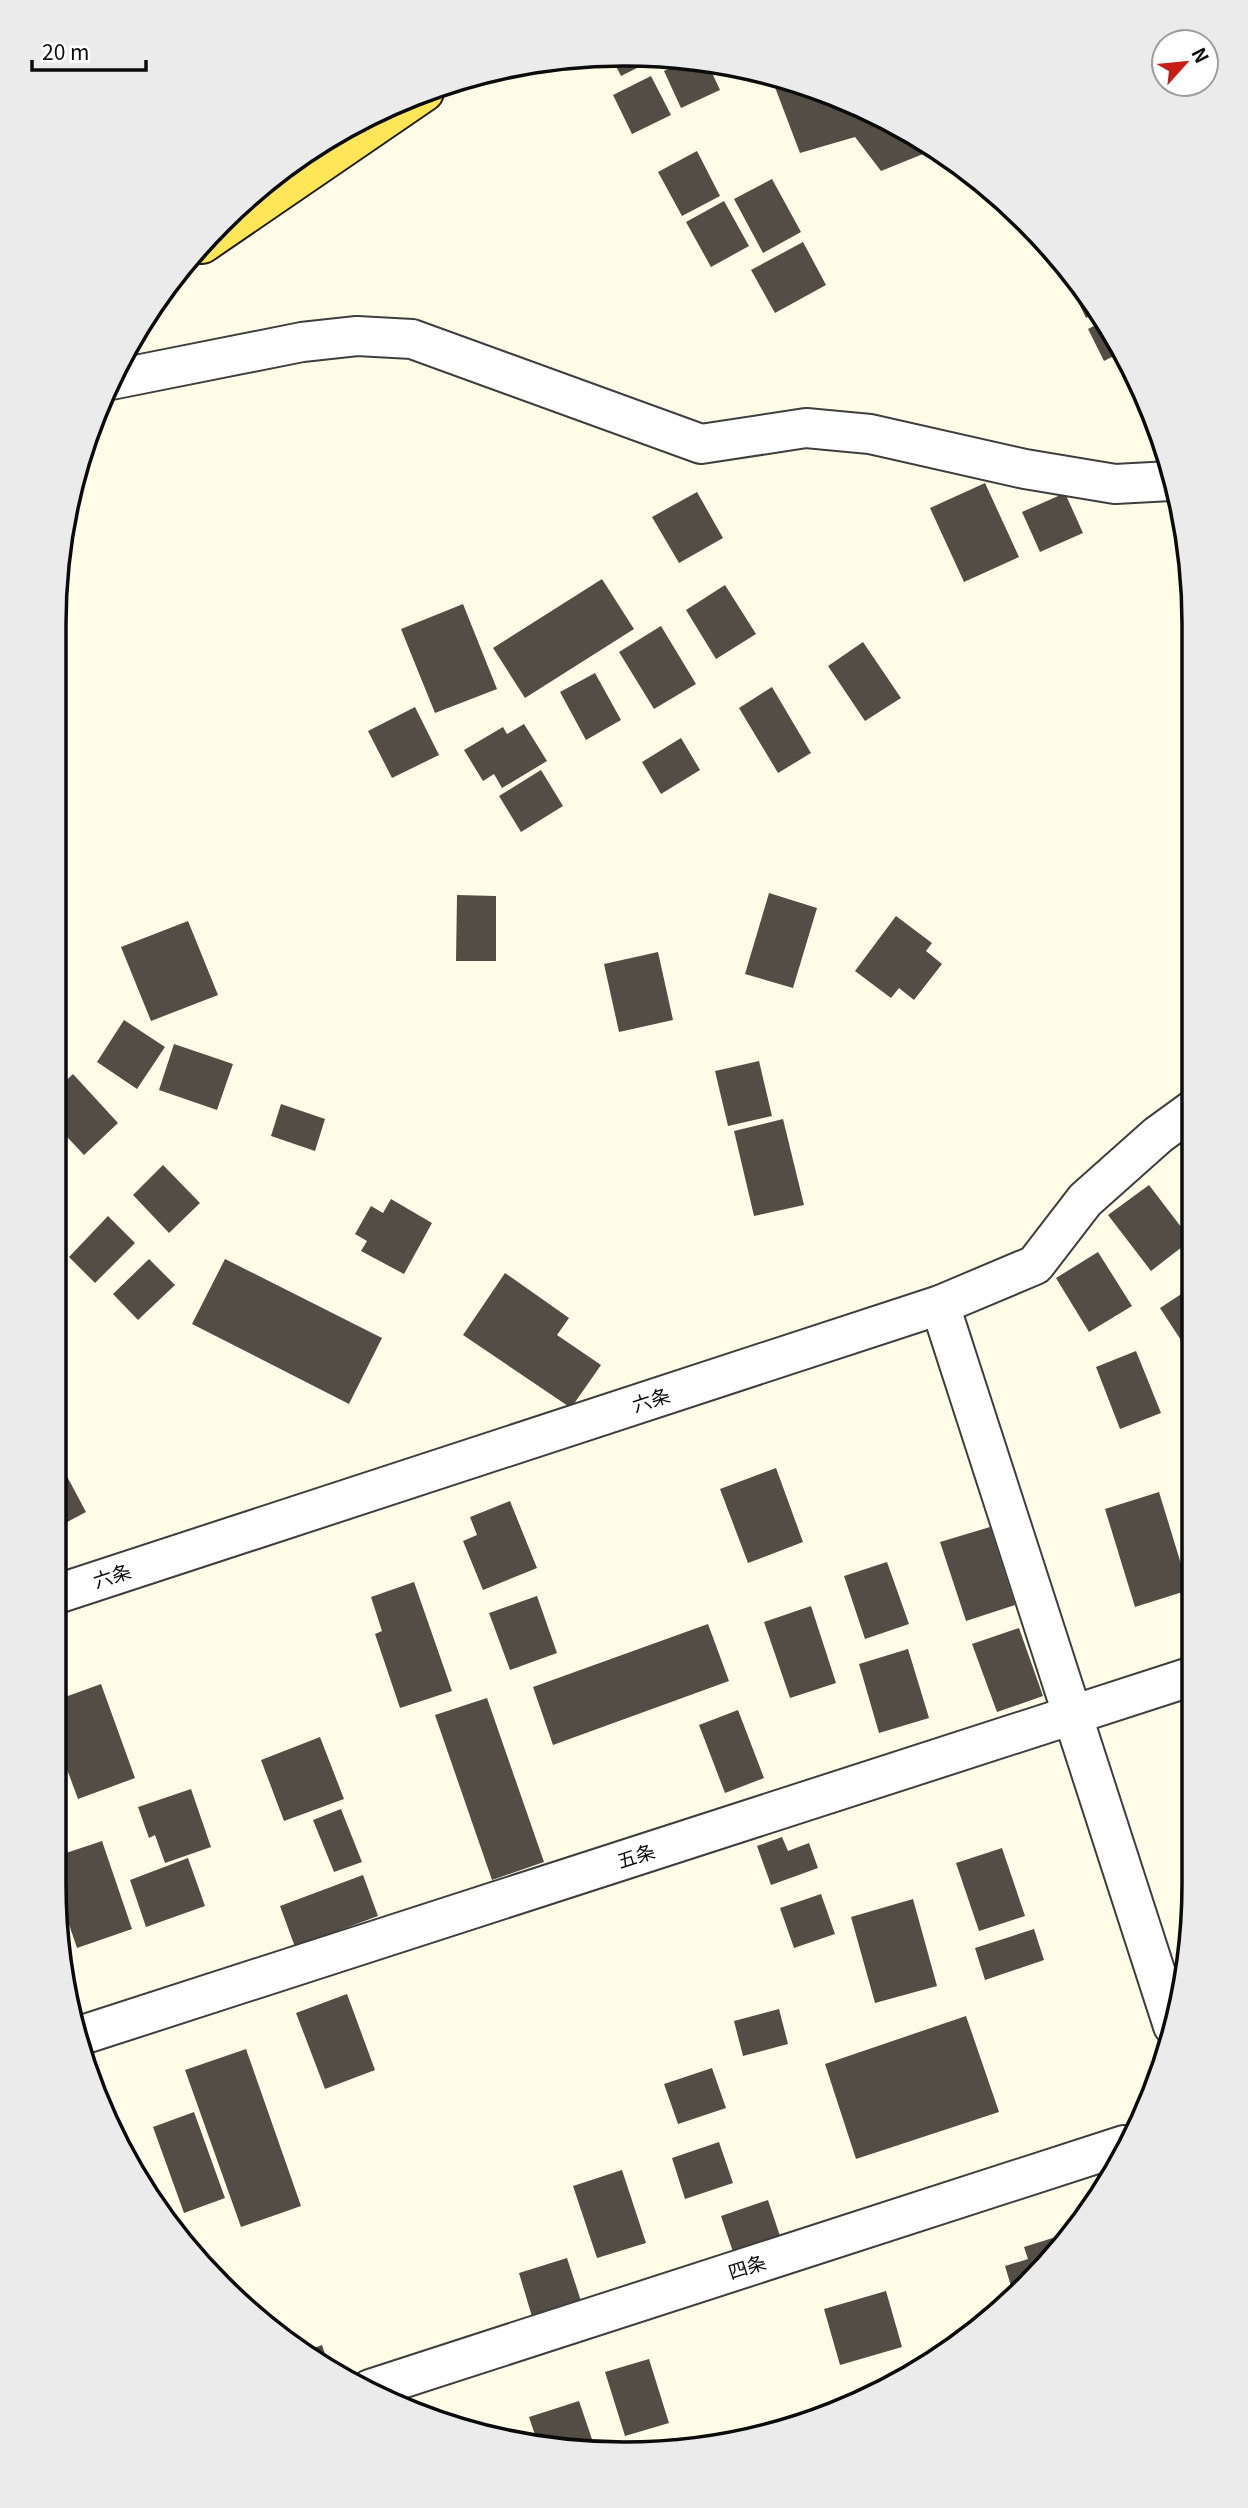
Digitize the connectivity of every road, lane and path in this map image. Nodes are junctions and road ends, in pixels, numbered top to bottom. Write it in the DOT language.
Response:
graph roads {
  1 [pos="378,124"];
  2 [pos="249,212"];
  3 [pos="124,377"];
  4 [pos="1163,481"];
  5 [pos="1182,1118"];
  6 [pos="940,1305"];
  7 [pos="66,1591"];
  8 [pos="1182,1680"];
  9 [pos="1074,1714"];
  10 [pos="1167,2009"];
  11 [pos="87,2033"];
  12 [pos="1115,2148"];
  13 [pos="381,2386"];
  1 -- 2 [label="main road"];
  3 -- 4 [label="street"];
  5 -- 6 [label="street, 六条"];
  6 -- 7 [label="street, 六条"];
  6 -- 9 [label="street"];
  8 -- 9 [label="street, 五条"];
  9 -- 10 [label="street"];
  9 -- 11 [label="street, 五条"];
  12 -- 13 [label="street, 四条"];
}
